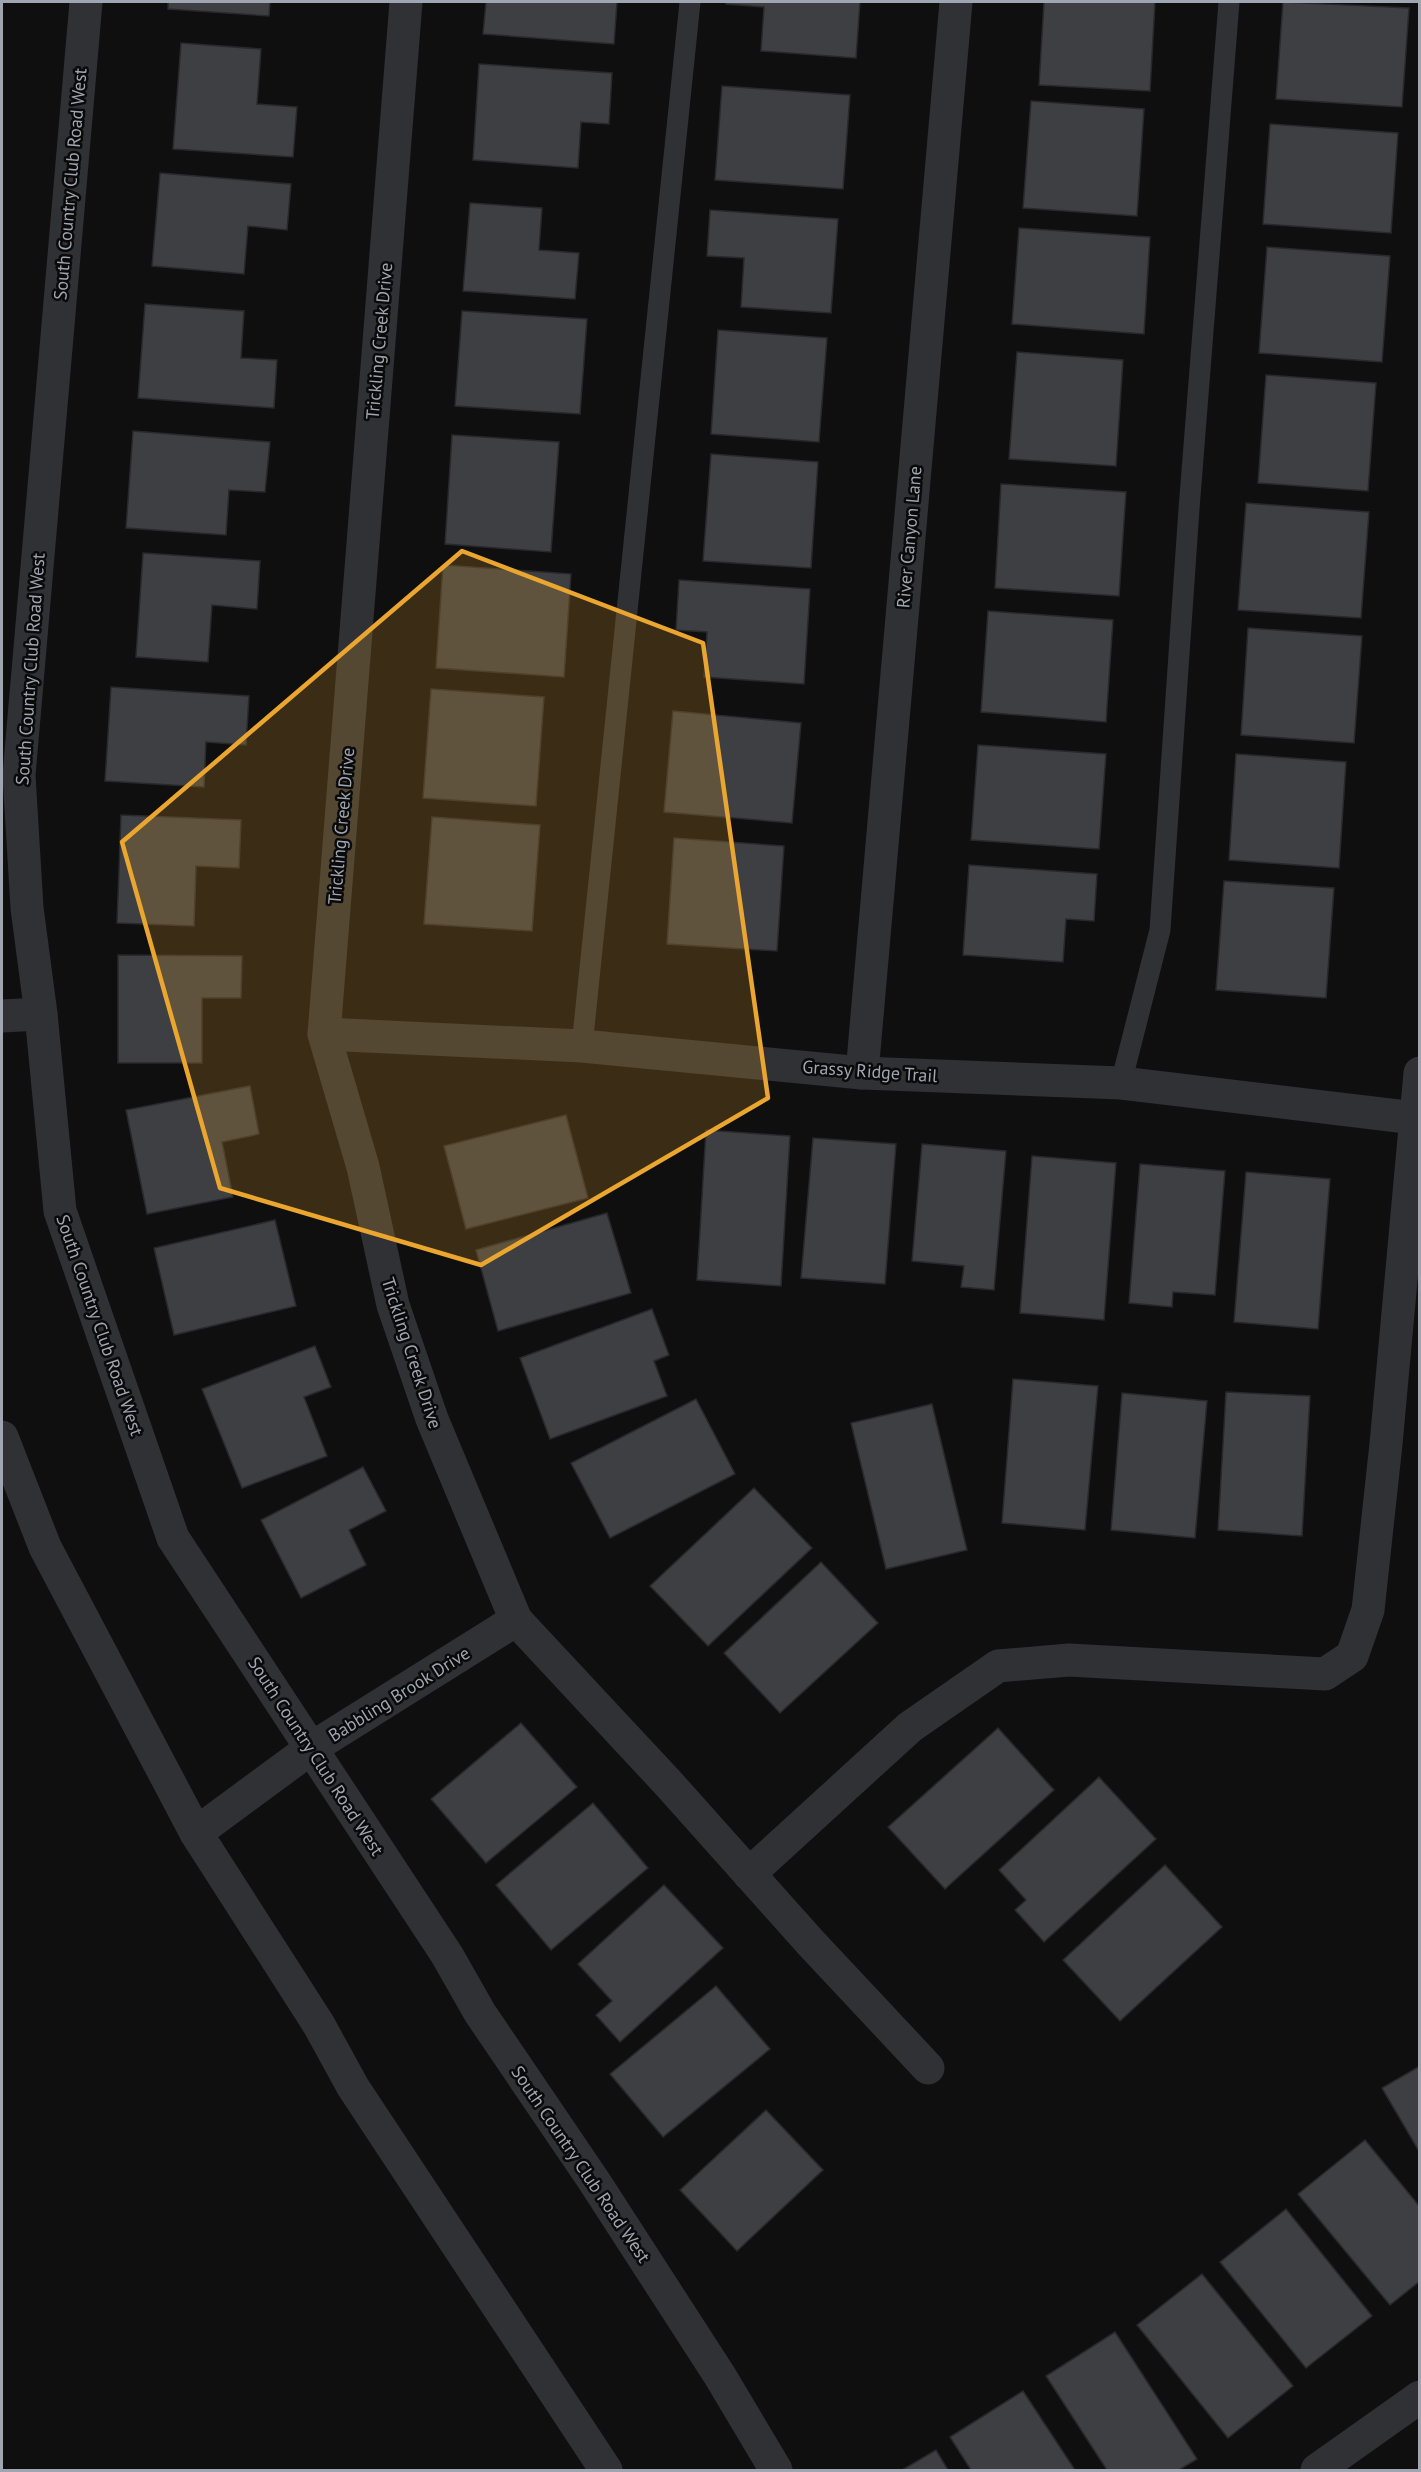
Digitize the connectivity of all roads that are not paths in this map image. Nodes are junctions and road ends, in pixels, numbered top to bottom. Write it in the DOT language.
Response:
graph roads {
  1 [pos="86,2"];
  2 [pos="406,2"];
  3 [pos="690,2"];
  4 [pos="956,2"];
  5 [pos="1229,2"];
  6 [pos="41,1014"];
  7 [pos="2,1016"];
  8 [pos="324,1034"];
  9 [pos="582,1046"];
  10 [pos="862,1073"];
  11 [pos="1419,1073"];
  12 [pos="1121,1083"];
  13 [pos="1415,1118"];
  14 [pos="2,1437"];
  15 [pos="516,1620"];
  16 [pos="310,1749"];
  17 [pos="196,1833"];
  18 [pos="749,1874"];
  19 [pos="928,2068"];
  20 [pos="1419,2397"];
  21 [pos="606,2470"];
  22 [pos="776,2470"];
  23 [pos="1317,2470"];
  1 -- 6 [label="street, South Country Club Road West"];
  2 -- 8 [label="street, Trickling Creek Drive"];
  3 -- 9 [label="lane"];
  4 -- 10 [label="street, River Canyon Lane"];
  5 -- 12 [label="lane"];
  6 -- 7 [label="street"];
  6 -- 16 [label="street, South Country Club Road West"];
  8 -- 9 [label="street, Grassy Ridge Trail"];
  8 -- 15 [label="street, Trickling Creek Drive"];
  9 -- 10 [label="street, Grassy Ridge Trail"];
  10 -- 12 [label="street, Grassy Ridge Trail"];
  11 -- 13 [label="street"];
  12 -- 13 [label="street, Grassy Ridge Trail"];
  13 -- 18 [label="street"];
  14 -- 17 [label="street"];
  15 -- 16 [label="street, Babbling Brook Drive"];
  15 -- 18 [label="street"];
  16 -- 17 [label="street, Babbling Brook Drive"];
  16 -- 22 [label="street, South Country Club Road West"];
  17 -- 21 [label="street"];
  18 -- 19 [label="street"];
  20 -- 23 [label="street"];
}
